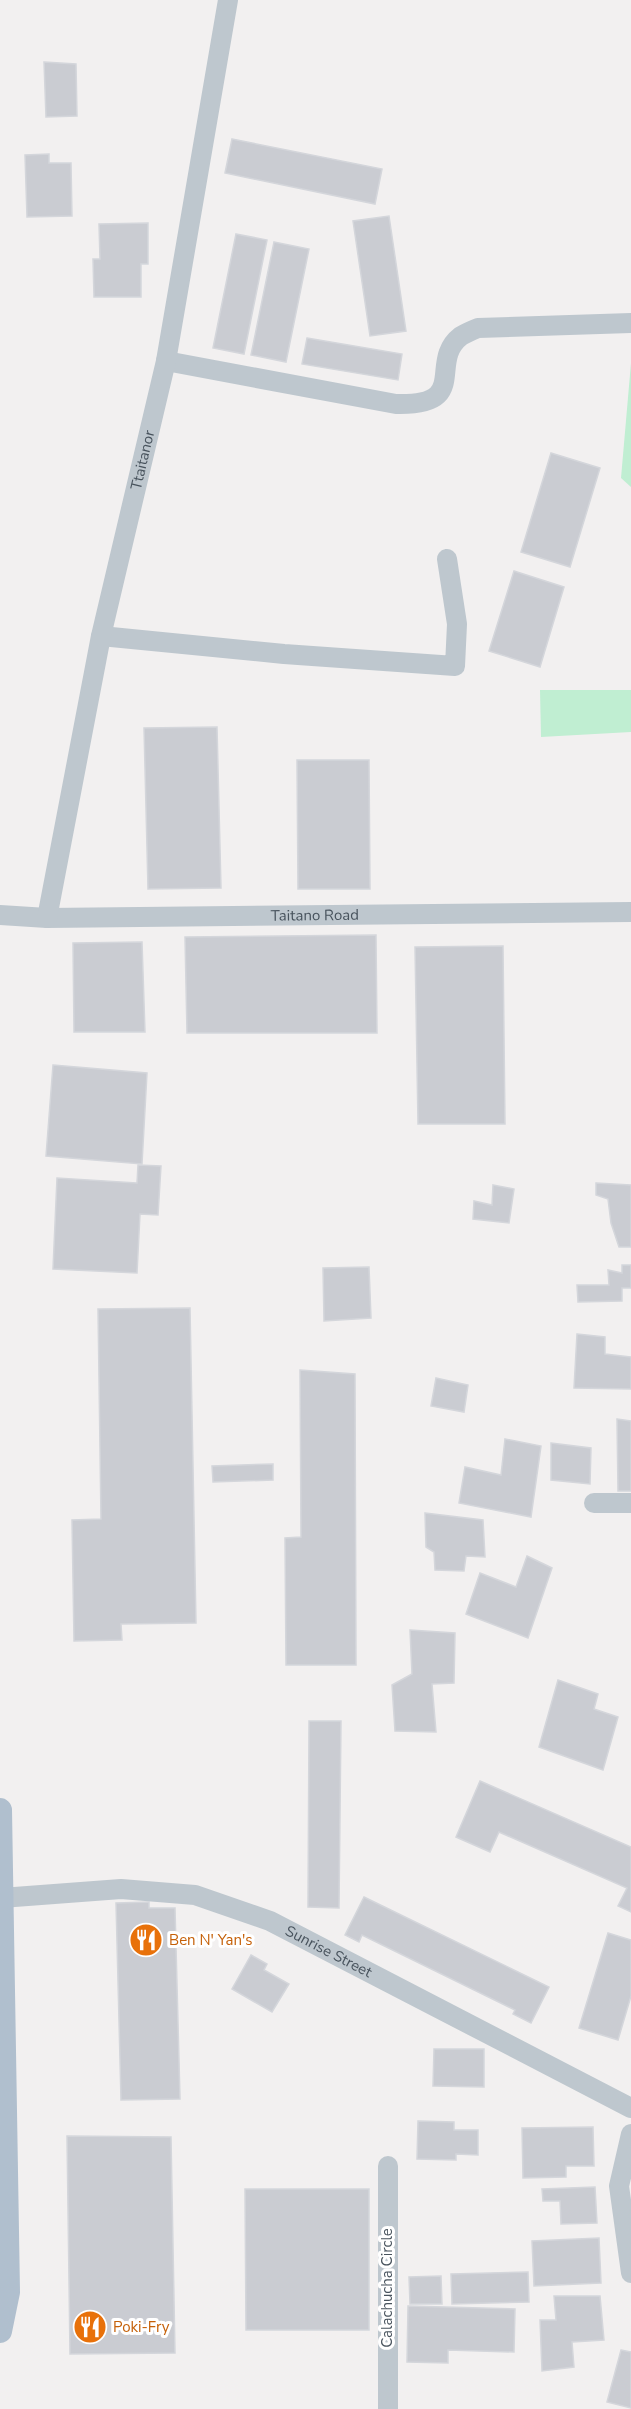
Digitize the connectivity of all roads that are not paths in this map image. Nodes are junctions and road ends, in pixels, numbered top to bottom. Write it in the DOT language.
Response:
graph roads {
  1 [pos="228,0"];
  2 [pos="631,323"];
  3 [pos="166,361"];
  4 [pos="447,560"];
  5 [pos="101,636"];
  6 [pos="631,912"];
  7 [pos="0,915"];
  8 [pos="47,918"];
  9 [pos="594,1503"];
  10 [pos="631,1503"];
  11 [pos="0,1810"];
  12 [pos="2,1898"];
  13 [pos="631,2108"];
  14 [pos="631,2134"];
  15 [pos="387,2166"];
  16 [pos="631,2273"];
  17 [pos="0,2331"];
  18 [pos="388,2409"];
  1 -- 3 [label="street, Ttaitanor"];
  2 -- 3 [label="street"];
  3 -- 5 [label="street, Ttaitanor"];
  4 -- 5 [label="street"];
  5 -- 8 [label="street, Ttaitanor"];
  6 -- 8 [label="street, Taitano Road"];
  7 -- 8 [label="street, Taitano Road"];
  9 -- 10 [label="street"];
  11 -- 12 [label="main road"];
  12 -- 13 [label="street, Sunrise Street"];
  12 -- 17 [label="main road"];
  14 -- 16 [label="street"];
  15 -- 18 [label="street, Calachucha Circle"];
}
